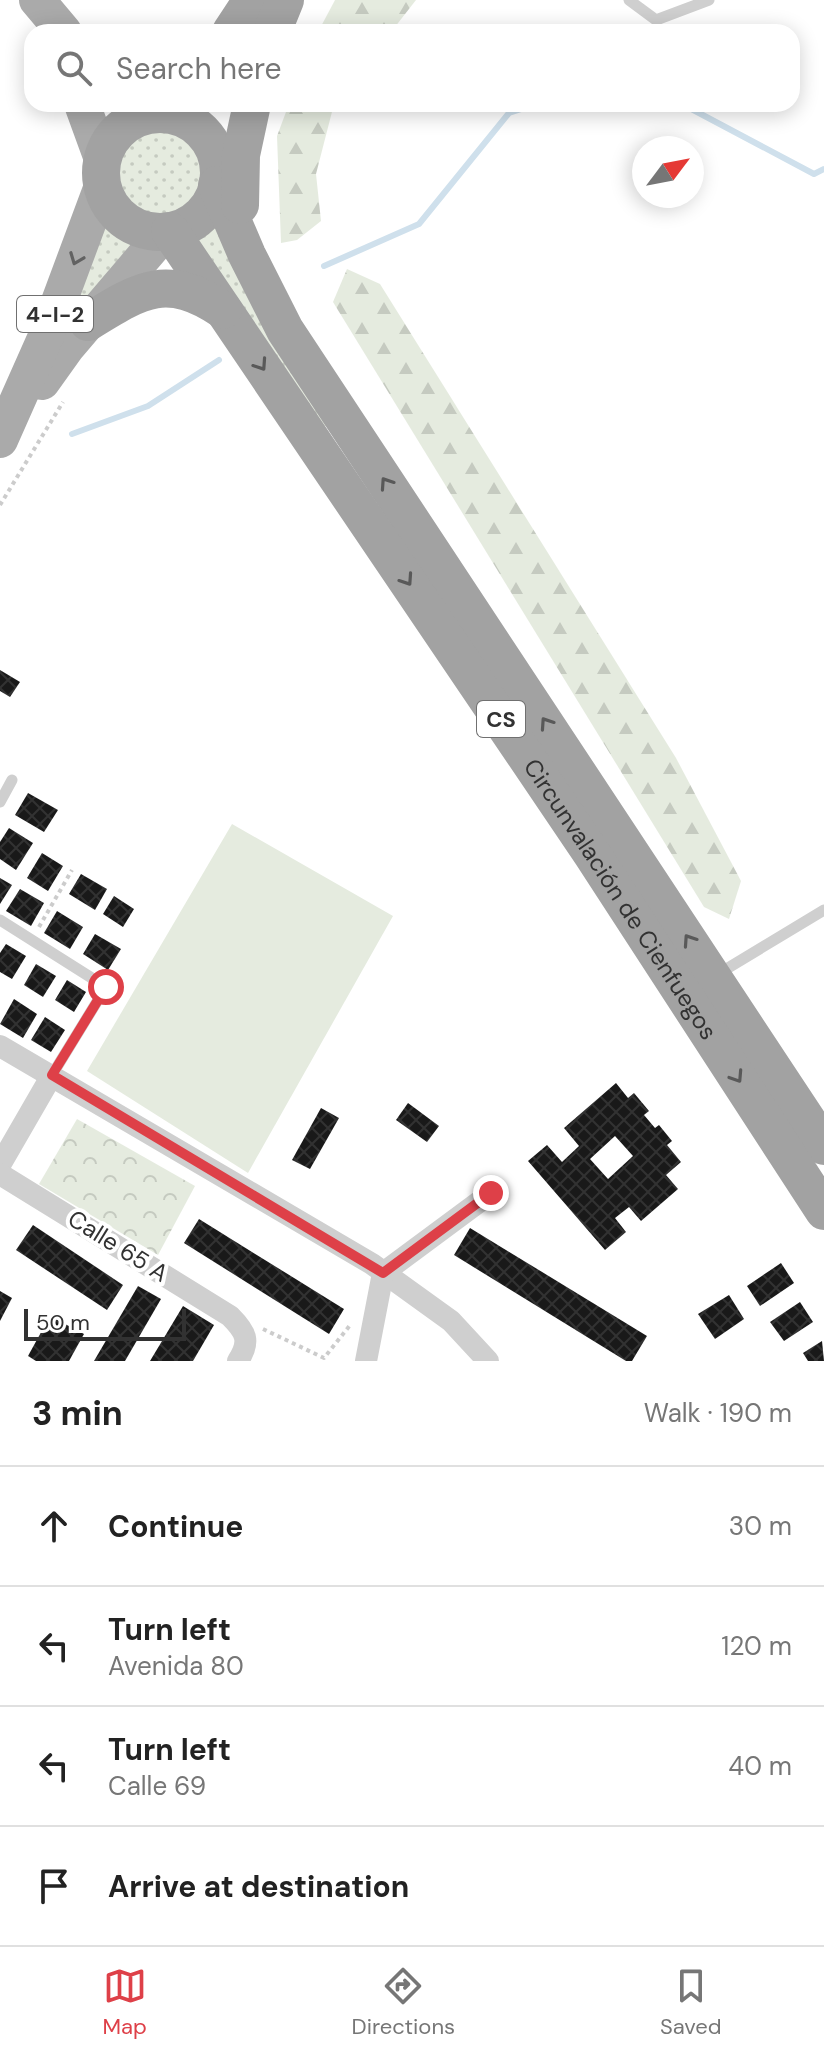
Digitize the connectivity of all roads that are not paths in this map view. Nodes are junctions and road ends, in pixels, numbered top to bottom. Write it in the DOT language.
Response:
graph roads {
  1 [pos="285,0"];
  2 [pos="629,0"];
  3 [pos="709,0"];
  4 [pos="245,24"];
  5 [pos="84,112"];
  6 [pos="149,112"];
  7 [pos="163,112"];
  8 [pos="239,112"];
  9 [pos="250,112"];
  10 [pos="102,172"];
  11 [pos="218,176"];
  12 [pos="168,231"];
  13 [pos="247,255"];
  14 [pos="225,312"];
  15 [pos="88,322"];
  16 [pos="0,441"];
  17 [pos="12,780"];
  18 [pos="0,802"];
  19 [pos="824,910"];
  20 [pos="0,920"];
  21 [pos="714,976"];
  22 [pos="0,1046"];
  23 [pos="52,1075"];
  24 [pos="824,1146"];
  25 [pos="0,1165"];
  26 [pos="0,1174"];
  27 [pos="491,1193"];
  28 [pos="824,1211"];
  29 [pos="383,1273"];
  30 [pos="238,1361"];
  31 [pos="366,1361"];
  32 [pos="488,1361"];
  1 -- 4 [label="highway"];
  2 -- 3 [label="lane"];
  5 -- 10 [label="main road"];
  6 -- 10 [label="highway, Circunvalación de Cienfuegos / CS"];
  7 -- 11 [label="highway, Circunvalación de Cienfuegos / CS"];
  8 -- 11 [label="highway"];
  9 -- 13 [label="highway"];
  10 -- 12 [label="highway"];
  10 -- 16 [label="main road, 4-I-2, one-way"];
  11 -- 12 [label="highway"];
  11 -- 13 [label="highway, Circunvalación de Cienfuegos / CS"];
  12 -- 14 [label="highway, Circunvalación de Cienfuegos / CS"];
  12 -- 15 [label="main road, 4-I-2"];
  21 -- 13 [label="highway, Circunvalación de Cienfuegos / CS, one-way"];
  14 -- 15 [label="highway"];
  14 -- 28 [label="highway, Circunvalación de Cienfuegos / CS, one-way"];
  15 -- 16 [label="main road, 4-I-2"];
  17 -- 18 [label="lane"];
  19 -- 21 [label="lane"];
  20 -- 23 [label="lane"];
  21 -- 24 [label="highway, Circunvalación de Cienfuegos / CS"];
  22 -- 23 [label="street"];
  23 -- 25 [label="street"];
  23 -- 29 [label="street"];
  26 -- 30 [label="street, Calle 65 A"];
  27 -- 29 [label="street"];
  29 -- 31 [label="street"];
  29 -- 32 [label="street"];
}
